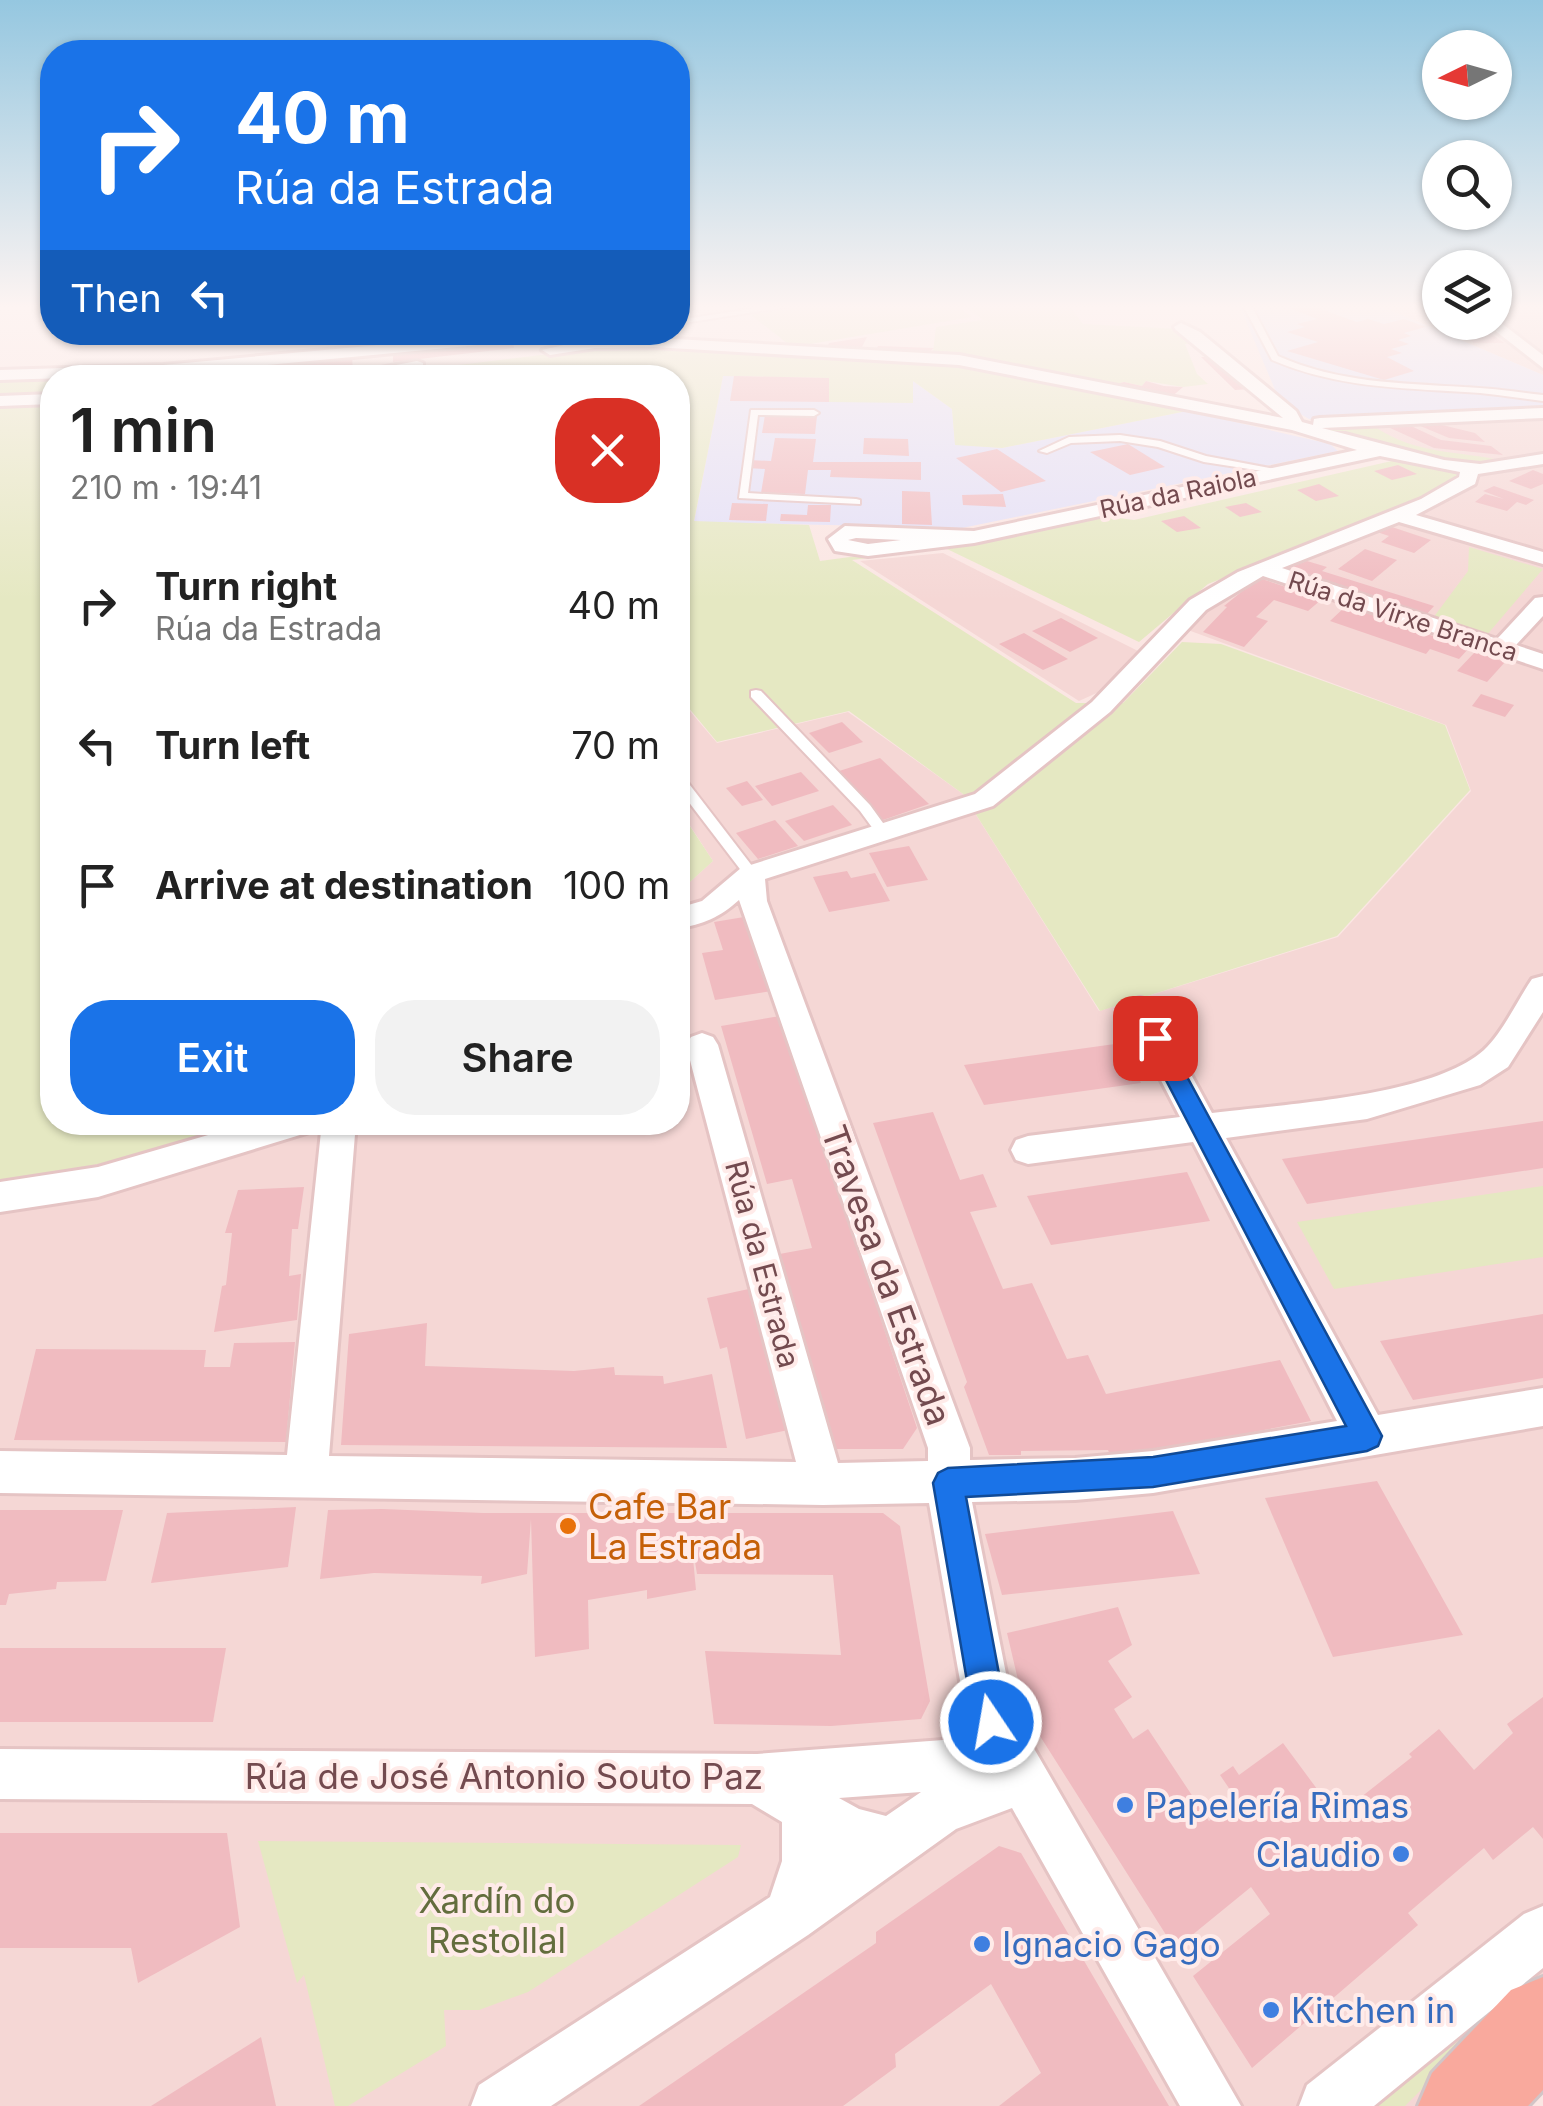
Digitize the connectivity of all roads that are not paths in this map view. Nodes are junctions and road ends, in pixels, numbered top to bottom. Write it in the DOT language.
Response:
graph roads {
  1 [pos="1183,405"];
  2 [pos="1278,405"];
  3 [pos="814,413"];
  4 [pos="1543,413"];
  5 [pos="1434,420"];
  6 [pos="1296,425"];
  7 [pos="1543,433"];
  8 [pos="1044,451"];
  9 [pos="1383,451"];
  10 [pos="1543,459"];
  11 [pos="1469,469"];
  12 [pos="1282,471"];
  13 [pos="856,502"];
  14 [pos="1398,515"];
  15 [pos="856,528"];
  16 [pos="1543,558"];
  17 [pos="1263,569"];
  18 [pos="1543,602"];
  19 [pos="1501,648"];
  20 [pos="1543,662"];
  21 [pos="756,694"];
  22 [pos="690,794"];
  23 [pos="884,834"];
  24 [pos="752,874"];
  25 [pos="690,919"];
  26 [pos="1543,986"];
  27 [pos="1140,1009"];
  28 [pos="702,1045"];
  29 [pos="1202,1127"];
  30 [pos="258,1135"];
  31 [pos="339,1135"];
  32 [pos="1028,1150"];
  33 [pos="0,1197"];
  34 [pos="1543,1407"];
  35 [pos="1367,1436"];
  36 [pos="0,1472"];
  37 [pos="306,1477"];
  38 [pos="948,1483"];
  39 [pos="823,1484"];
  40 [pos="1013,1764"];
  41 [pos="0,1774"];
  42 [pos="757,1779"];
  43 [pos="804,1804"];
  44 [pos="892,1843"];
  45 [pos="788,1916"];
  46 [pos="1543,1932"];
  47 [pos="1543,2022"];
  48 [pos="500,2106"];
  49 [pos="1212,2106"];
  50 [pos="1328,2106"];
  51 [pos="1465,2106"];
  1 -- 6 [label="street"];
  2 -- 6 [label="street"];
  3 -- 13 [label="lane"];
  4 -- 5 [label="street"];
  5 -- 6 [label="street"];
  5 -- 7 [label="street"];
  6 -- 9 [label="street"];
  8 -- 12 [label="lane"];
  9 -- 11 [label="street"];
  9 -- 12 [label="street, Rúa da Raiola"];
  10 -- 11 [label="street"];
  11 -- 14 [label="street"];
  12 -- 15 [label="street, Rúa da Raiola"];
  14 -- 16 [label="street"];
  14 -- 17 [label="street"];
  17 -- 19 [label="street, Rúa da Virxe Branca"];
  17 -- 23 [label="street"];
  18 -- 19 [label="street"];
  19 -- 20 [label="street, Rúa da Virxe Branca"];
  21 -- 23 [label="lane"];
  22 -- 24 [label="lane, Travesa da Estrada"];
  23 -- 24 [label="street"];
  24 -- 25 [label="street"];
  24 -- 38 [label="street, Travesa da Estrada"];
  26 -- 29 [label="street"];
  27 -- 29 [label="street"];
  28 -- 39 [label="street, Rúa da Estrada"];
  29 -- 32 [label="street"];
  29 -- 35 [label="street"];
  30 -- 33 [label="street"];
  31 -- 37 [label="street"];
  34 -- 35 [label="street"];
  35 -- 38 [label="street"];
  36 -- 37 [label="street"];
  37 -- 39 [label="street"];
  38 -- 39 [label="street"];
  38 -- 40 [label="street, Travesa da Estrada"];
  40 -- 42 [label="street, Rúa de José Antonio Souto Paz"];
  40 -- 44 [label="street"];
  40 -- 49 [label="street, Travesa da Estrada"];
  41 -- 42 [label="street, Rúa de José Antonio Souto Paz"];
  42 -- 43 [label="street"];
  43 -- 44 [label="street"];
  43 -- 45 [label="street"];
  44 -- 45 [label="street"];
  45 -- 48 [label="street"];
  46 -- 50 [label="street"];
  47 -- 51 [label="main road"];
}
